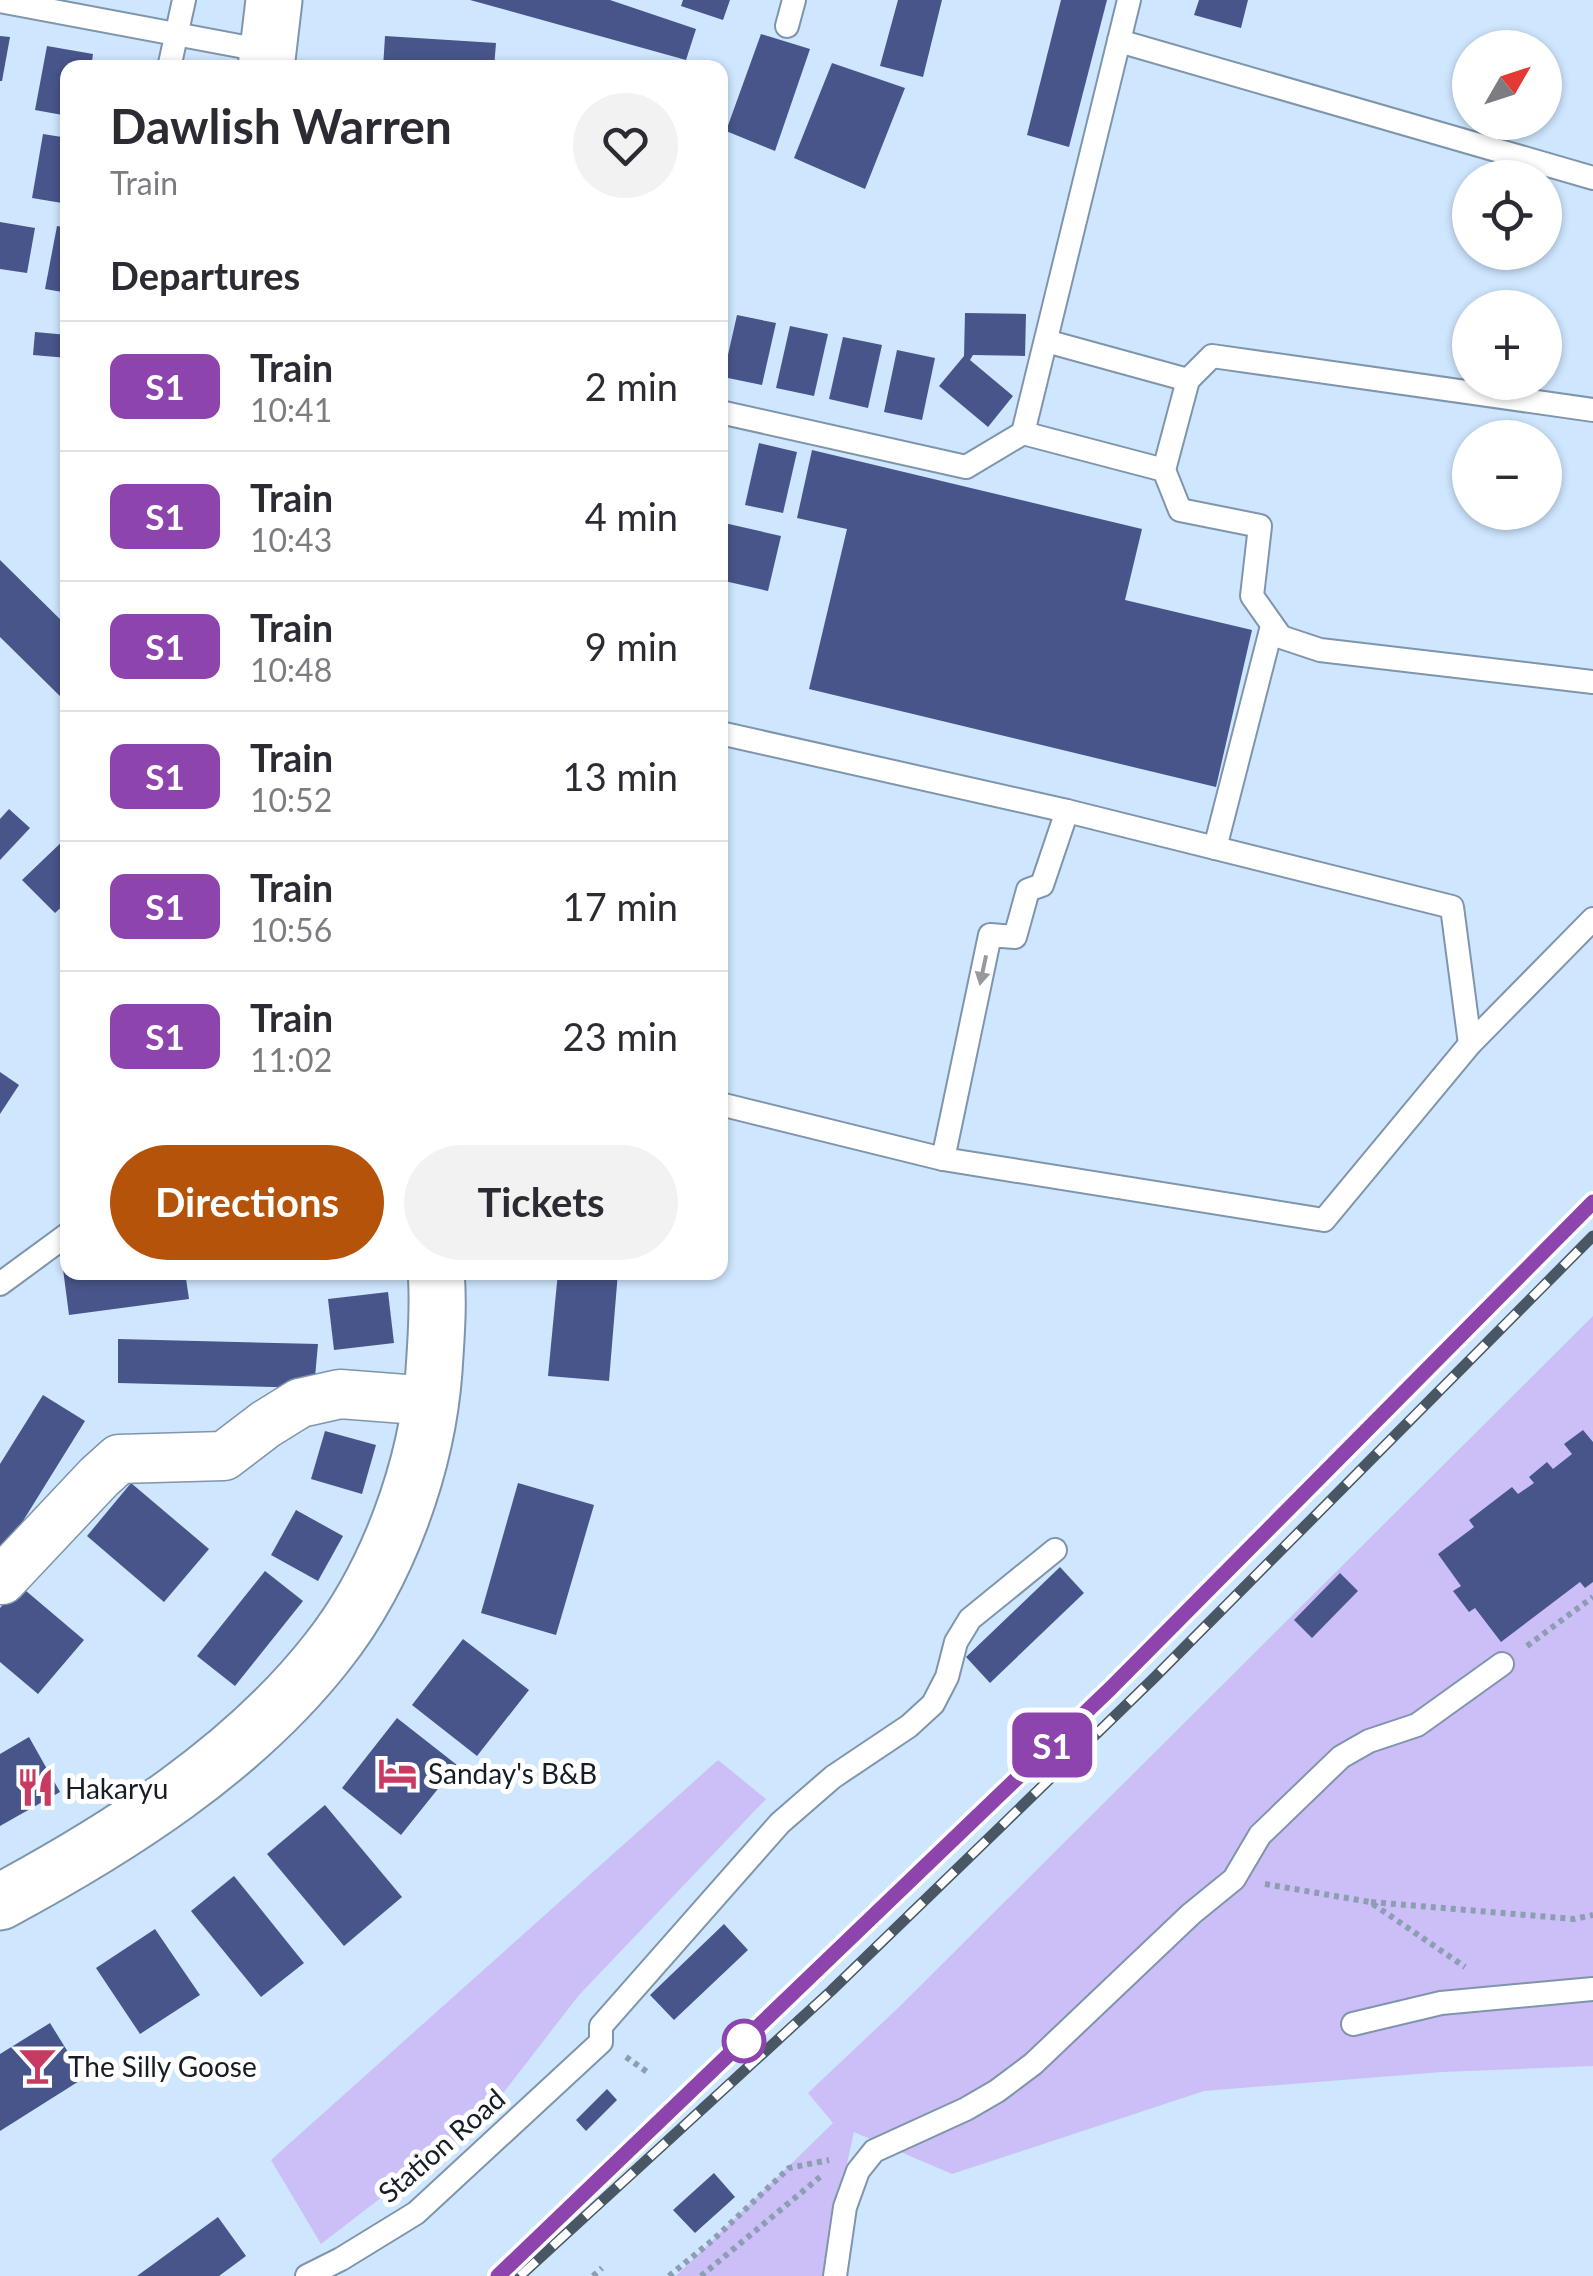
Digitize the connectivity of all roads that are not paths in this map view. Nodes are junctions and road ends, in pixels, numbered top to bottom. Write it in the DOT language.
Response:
graph roads {
  1 [pos="184,0"];
  2 [pos="794,0"];
  3 [pos="1129,0"];
  4 [pos="0,1"];
  5 [pos="787,26"];
  6 [pos="176,34"];
  7 [pos="268,40"];
  8 [pos="1119,41"];
  9 [pos="170,60"];
  10 [pos="1593,178"];
  11 [pos="1046,341"];
  12 [pos="1188,380"];
  13 [pos="1593,410"];
  14 [pos="728,414"];
  15 [pos="1023,433"];
  16 [pos="1164,470"];
  17 [pos="1272,626"];
  18 [pos="1593,682"];
  19 [pos="728,735"];
  20 [pos="1067,810"];
  21 [pos="1215,848"];
  22 [pos="1593,919"];
  23 [pos="1470,1044"];
  24 [pos="728,1106"];
  25 [pos="943,1159"];
  26 [pos="60,1240"];
  27 [pos="436,1280"];
  28 [pos="0,1284"];
  29 [pos="431,1401"];
  30 [pos="1055,1550"];
  31 [pos="2,1580"];
  32 [pos="1502,1664"];
  33 [pos="0,1902"];
  34 [pos="1593,1989"];
  35 [pos="1353,2024"];
  36 [pos="307,2276"];
  37 [pos="835,2276"];
  1 -- 6 [label="lane"];
  2 -- 5 [label="lane"];
  3 -- 8 [label="lane"];
  4 -- 6 [label="lane"];
  6 -- 7 [label="lane"];
  6 -- 9 [label="lane"];
  8 -- 10 [label="lane"];
  8 -- 11 [label="lane"];
  11 -- 12 [label="lane"];
  11 -- 15 [label="lane"];
  12 -- 13 [label="lane"];
  12 -- 16 [label="lane"];
  14 -- 15 [label="lane"];
  15 -- 16 [label="lane"];
  16 -- 17 [label="lane"];
  17 -- 18 [label="lane"];
  17 -- 21 [label="lane"];
  19 -- 20 [label="lane"];
  20 -- 21 [label="lane"];
  20 -- 25 [label="lane, one-way"];
  21 -- 23 [label="lane"];
  22 -- 23 [label="lane"];
  23 -- 25 [label="lane"];
  24 -- 25 [label="lane"];
  26 -- 28 [label="lane"];
  27 -- 29 [label="street"];
  29 -- 31 [label="street"];
  29 -- 33 [label="street"];
  30 -- 36 [label="lane, Station Road"];
  32 -- 37 [label="lane"];
  34 -- 35 [label="lane"];
}
